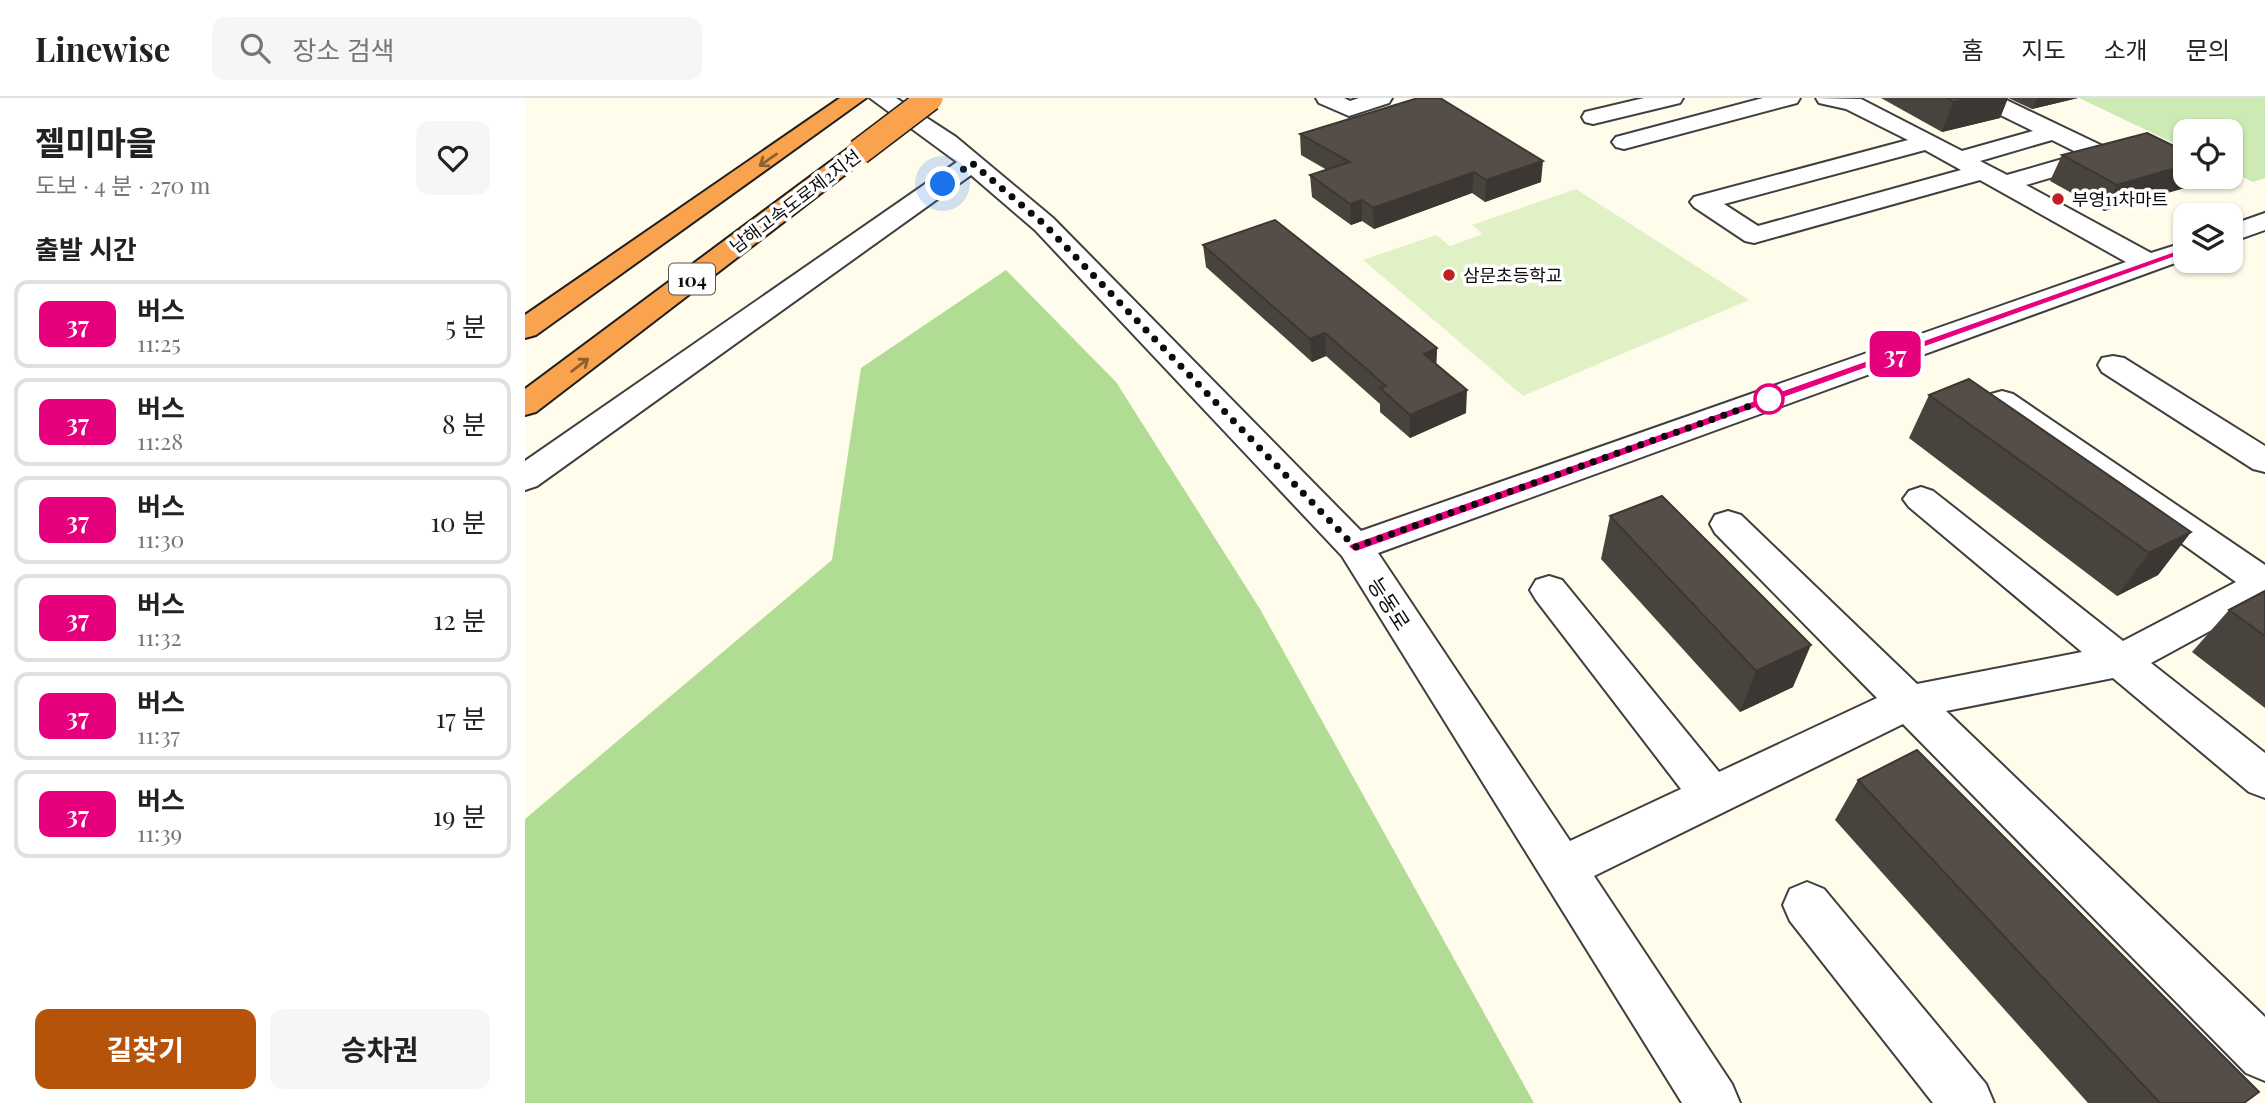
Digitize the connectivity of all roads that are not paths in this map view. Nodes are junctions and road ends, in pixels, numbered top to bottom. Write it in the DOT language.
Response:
graph roads {
  1 [pos="856,98"];
  2 [pos="881,98"];
  3 [pos="930,98"];
  4 [pos="1327,98"];
  5 [pos="1381,98"];
  6 [pos="1672,98"];
  7 [pos="1789,98"];
  8 [pos="1827,98"];
  9 [pos="1984,98"];
  10 [pos="1593,117"];
  11 [pos="2055,132"];
  12 [pos="1624,142"];
  13 [pos="1928,142"];
  14 [pos="972,163"];
  15 [pos="1970,165"];
  16 [pos="1818,181"];
  17 [pos="2003,184"];
  18 [pos="1858,207"];
  19 [pos="1755,212"];
  20 [pos="2265,221"];
  21 [pos="2243,229"];
  22 [pos="2173,255"];
  23 [pos="2149,263"];
  24 [pos="525,329"];
  25 [pos="2113,365"];
  26 [pos="2002,401"];
  27 [pos="525,405"];
  28 [pos="2265,461"];
  29 [pos="525,478"];
  30 [pos="1921,499"];
  31 [pos="1728,524"];
  32 [pos="1355,547"];
  33 [pos="2265,584"];
  34 [pos="1549,590"];
  35 [pos="2120,661"];
  36 [pos="1908,702"];
  37 [pos="2265,779"];
  38 [pos="1713,797"];
  39 [pos="1560,869"];
  40 [pos="1807,905"];
  41 [pos="2265,1054"];
  42 [pos="1713,1103"];
  43 [pos="1966,1103"];
  1 -- 24 [label="highway, 104, one-way"];
  2 -- 14 [label="street, 능동로"];
  27 -- 3 [label="highway, 남해고속도로제2지선 / 104, one-way, bridge"];
  4 -- 5 [label="street"];
  6 -- 10 [label="street"];
  7 -- 12 [label="street"];
  8 -- 13 [label="street"];
  9 -- 11 [label="street"];
  11 -- 15 [label="street"];
  11 -- 17 [label="street"];
  13 -- 15 [label="street"];
  13 -- 16 [label="street"];
  14 -- 29 [label="street"];
  14 -- 32 [label="street, 능동로"];
  15 -- 17 [label="street"];
  15 -- 18 [label="street"];
  16 -- 18 [label="street"];
  16 -- 18 [label="street"];
  16 -- 19 [label="street"];
  17 -- 23 [label="street"];
  20 -- 21 [label="street"];
  22 -- 23 [label="street"];
  23 -- 32 [label="street"];
  25 -- 28 [label="street"];
  26 -- 33 [label="street"];
  30 -- 35 [label="street"];
  31 -- 36 [label="street"];
  32 -- 39 [label="street, 능동로"];
  33 -- 35 [label="street"];
  34 -- 38 [label="street"];
  35 -- 36 [label="street"];
  35 -- 37 [label="street"];
  36 -- 38 [label="street"];
  36 -- 41 [label="street"];
  38 -- 39 [label="street"];
  39 -- 42 [label="street, 능동로"];
  40 -- 43 [label="street"];
}
